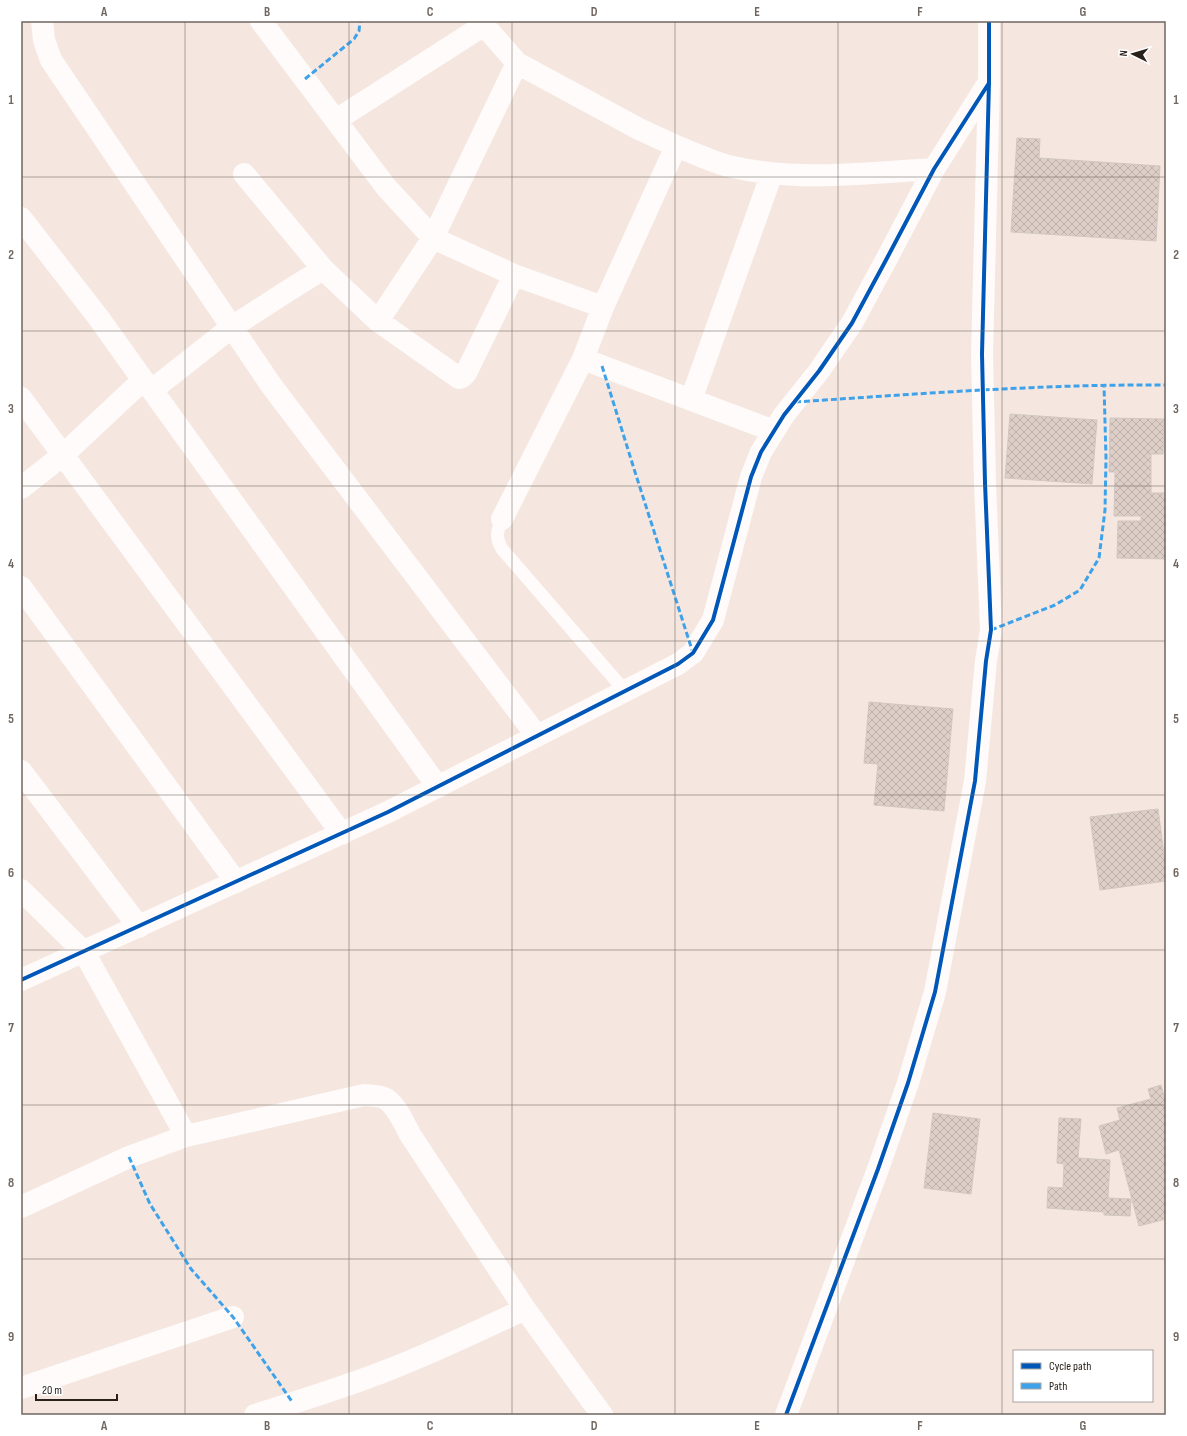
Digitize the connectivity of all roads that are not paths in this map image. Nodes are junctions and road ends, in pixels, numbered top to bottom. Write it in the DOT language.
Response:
graph roads {
  1 [pos="42,21"];
  2 [pos="261,21"];
  3 [pos="989,21"];
  4 [pos="517,63"];
  5 [pos="989,82"];
  6 [pos="336,120"];
  7 [pos="676,146"];
  8 [pos="934,169"];
  9 [pos="772,173"];
  10 [pos="244,174"];
  11 [pos="21,218"];
  12 [pos="432,238"];
  13 [pos="323,269"];
  14 [pos="514,275"];
  15 [pos="603,307"];
  16 [pos="378,321"];
  17 [pos="232,327"];
  18 [pos="583,359"];
  19 [pos="148,385"];
  20 [pos="21,398"];
  21 [pos="691,400"];
  22 [pos="774,431"];
  23 [pos="63,455"];
  24 [pos="21,488"];
  25 [pos="502,519"];
  26 [pos="21,587"];
  27 [pos="625,691"];
  28 [pos="537,736"];
  29 [pos="21,770"];
  30 [pos="438,787"];
  31 [pos="342,834"];
  32 [pos="236,882"];
  33 [pos="21,890"];
  34 [pos="138,927"];
  35 [pos="84,952"];
  36 [pos="21,980"];
  37 [pos="186,1136"];
  38 [pos="21,1207"];
  39 [pos="525,1309"];
  40 [pos="233,1317"];
  41 [pos="21,1388"];
  42 [pos="255,1415"];
  43 [pos="602,1415"];
  44 [pos="786,1415"];
  1 -- 17 [label="street"];
  2 -- 6 [label="street"];
  3 -- 5 [label="street"];
  4 -- 6 [label="street"];
  4 -- 7 [label="street"];
  4 -- 12 [label="street"];
  5 -- 8 [label="street"];
  5 -- 44 [label="street"];
  6 -- 12 [label="street"];
  7 -- 9 [label="street"];
  7 -- 15 [label="street"];
  8 -- 9 [label="street"];
  8 -- 22 [label="street"];
  9 -- 21 [label="street"];
  10 -- 13 [label="street"];
  11 -- 19 [label="street"];
  12 -- 14 [label="street"];
  12 -- 16 [label="street"];
  13 -- 16 [label="street"];
  13 -- 17 [label="street"];
  14 -- 15 [label="street"];
  14 -- 16 [label="street"];
  15 -- 18 [label="street"];
  17 -- 19 [label="street"];
  17 -- 28 [label="street"];
  18 -- 21 [label="street"];
  18 -- 25 [label="street"];
  19 -- 23 [label="street"];
  19 -- 30 [label="street"];
  20 -- 23 [label="street"];
  21 -- 22 [label="street"];
  22 -- 27 [label="street"];
  23 -- 24 [label="street"];
  23 -- 31 [label="street"];
  25 -- 27 [label="lane"];
  26 -- 32 [label="street"];
  27 -- 28 [label="street"];
  28 -- 30 [label="street"];
  29 -- 34 [label="street"];
  30 -- 31 [label="street"];
  31 -- 32 [label="street"];
  32 -- 34 [label="street"];
  33 -- 35 [label="street"];
  34 -- 35 [label="street"];
  35 -- 36 [label="street"];
  35 -- 37 [label="street"];
  37 -- 38 [label="street"];
  37 -- 39 [label="street"];
  39 -- 42 [label="street"];
  39 -- 43 [label="street"];
  40 -- 41 [label="street"];
}
